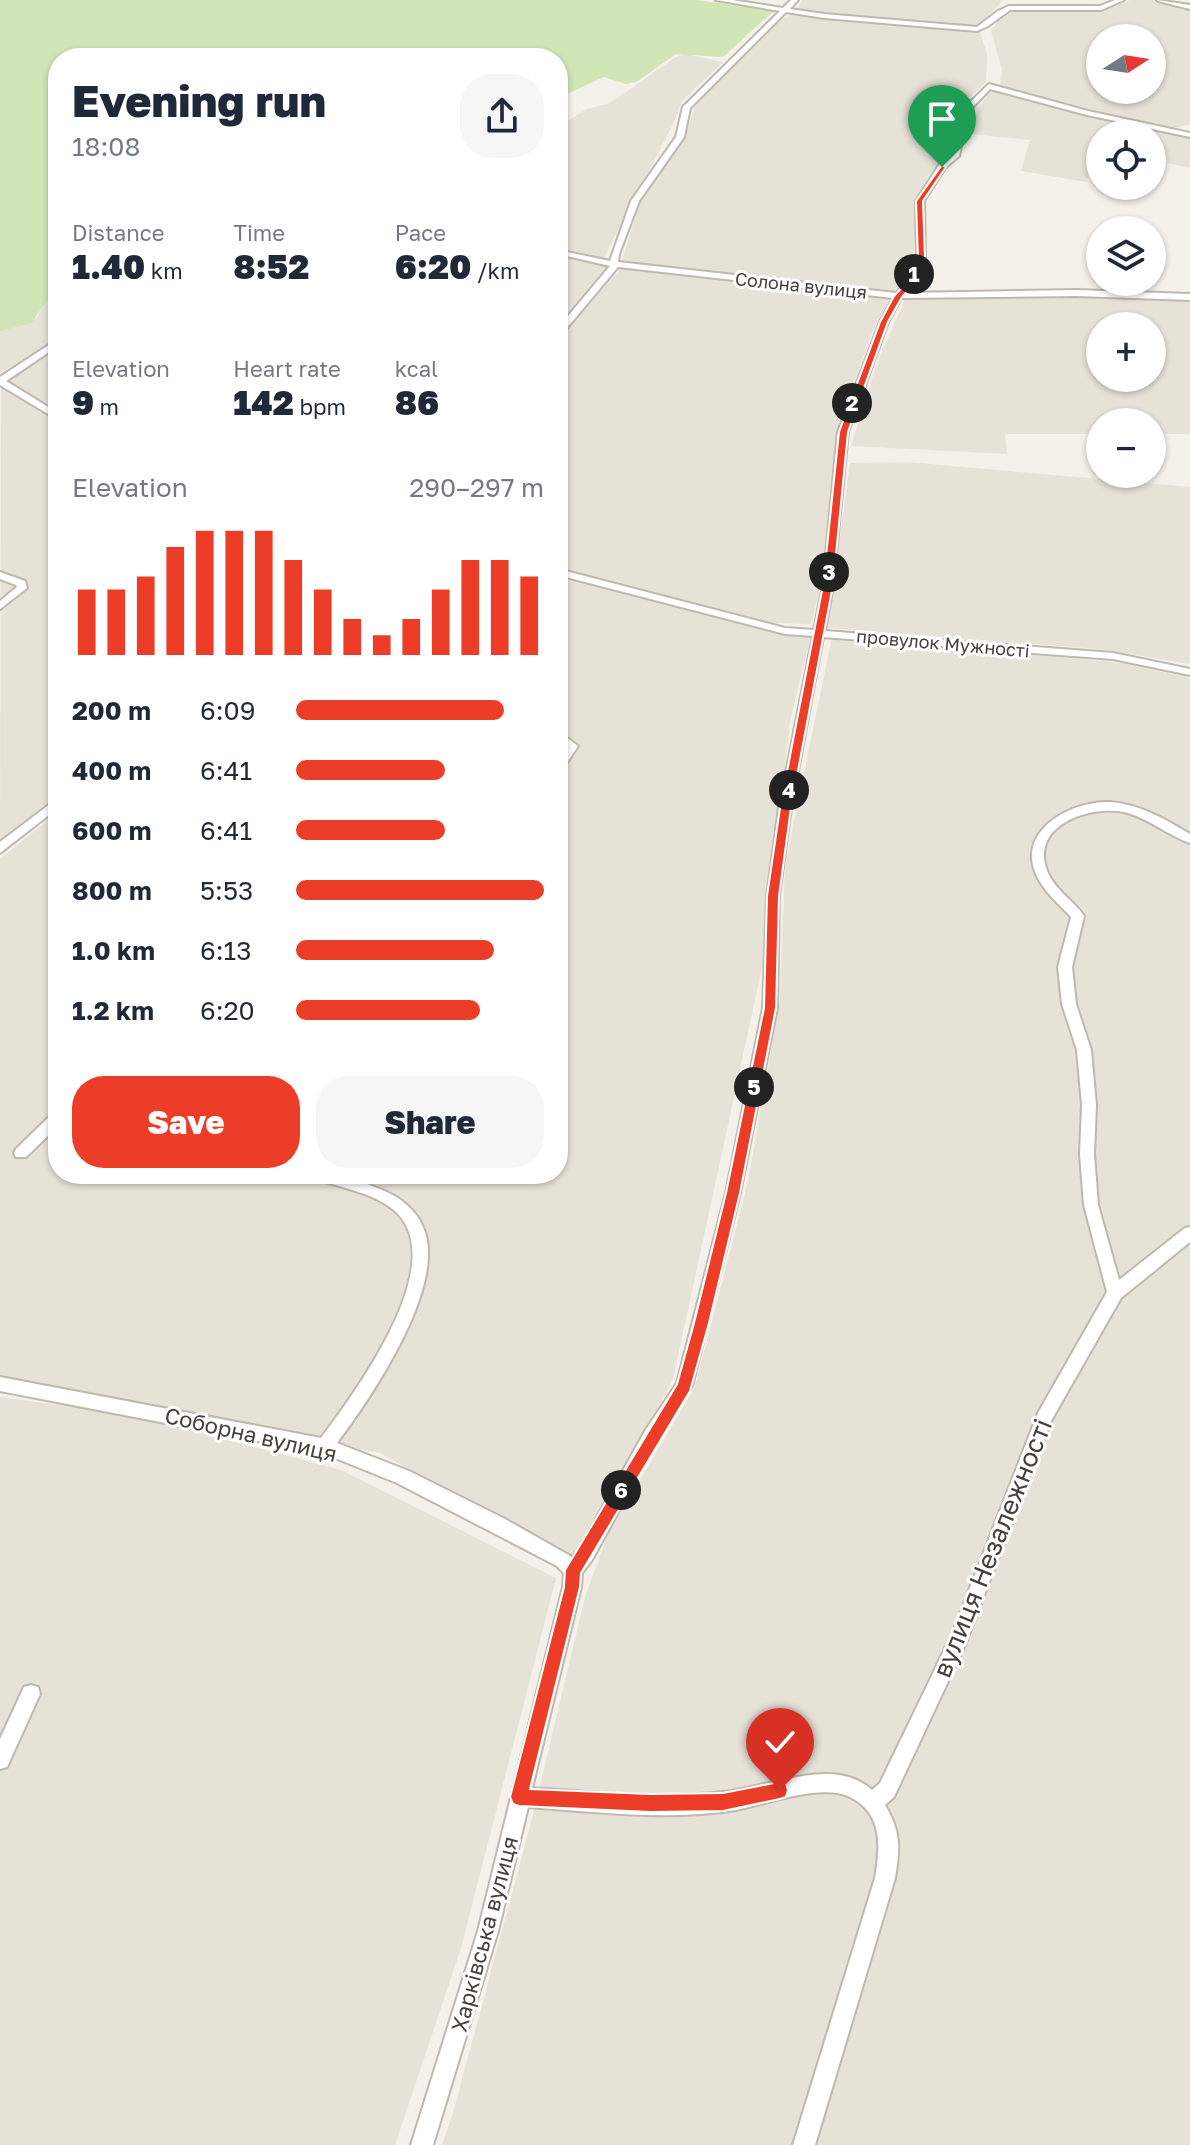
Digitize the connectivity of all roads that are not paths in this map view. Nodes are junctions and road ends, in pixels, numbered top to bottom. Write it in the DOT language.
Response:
graph roads {
  1 [pos="719,0"];
  2 [pos="795,0"];
  3 [pos="1121,0"];
  4 [pos="1160,0"];
  5 [pos="1008,4"];
  6 [pos="1190,7"];
  7 [pos="787,9"];
  8 [pos="1190,135"];
  9 [pos="568,254"];
  10 [pos="615,264"];
  11 [pos="898,296"];
  12 [pos="1190,297"];
  13 [pos="568,321"];
  14 [pos="48,349"];
  15 [pos="0,381"];
  16 [pos="48,411"];
  17 [pos="0,575"];
  18 [pos="568,575"];
  19 [pos="0,606"];
  20 [pos="820,631"];
  21 [pos="1190,672"];
  22 [pos="48,810"];
  23 [pos="1190,839"];
  24 [pos="0,849"];
  25 [pos="48,1127"];
  26 [pos="21,1153"];
  27 [pos="346,1184"];
  28 [pos="1190,1233"];
  29 [pos="1115,1293"];
  30 [pos="0,1384"];
  31 [pos="325,1446"];
  32 [pos="573,1570"];
  33 [pos="31,1694"];
  34 [pos="0,1760"];
  35 [pos="519,1797"];
  36 [pos="872,1803"];
  37 [pos="422,2145"];
  38 [pos="804,2145"];
  1 -- 7 [label="street"];
  2 -- 7 [label="street"];
  3 -- 5 [label="street"];
  4 -- 6 [label="street"];
  5 -- 7 [label="street"];
  7 -- 10 [label="street"];
  8 -- 11 [label="street, Харківська вулиця"];
  9 -- 10 [label="street, Солона вулиця"];
  10 -- 11 [label="street, Солона вулиця"];
  10 -- 13 [label="street"];
  11 -- 12 [label="street, Солона вулиця"];
  11 -- 20 [label="street, Харківська вулиця"];
  14 -- 15 [label="street"];
  15 -- 16 [label="street"];
  17 -- 19 [label="street"];
  18 -- 20 [label="street, провулок Мужності"];
  20 -- 21 [label="street, провулок Мужності"];
  20 -- 32 [label="street, Харківська вулиця"];
  22 -- 24 [label="street"];
  23 -- 29 [label="street"];
  25 -- 26 [label="street"];
  27 -- 31 [label="street"];
  28 -- 29 [label="street, вулиця Незалежності"];
  29 -- 36 [label="street, вулиця Незалежності"];
  30 -- 31 [label="street, Соборна вулиця"];
  31 -- 32 [label="street, Соборна вулиця"];
  32 -- 35 [label="street, Харківська вулиця"];
  33 -- 34 [label="street"];
  35 -- 36 [label="street"];
  35 -- 37 [label="street, Харківська вулиця"];
  36 -- 38 [label="street"];
}
